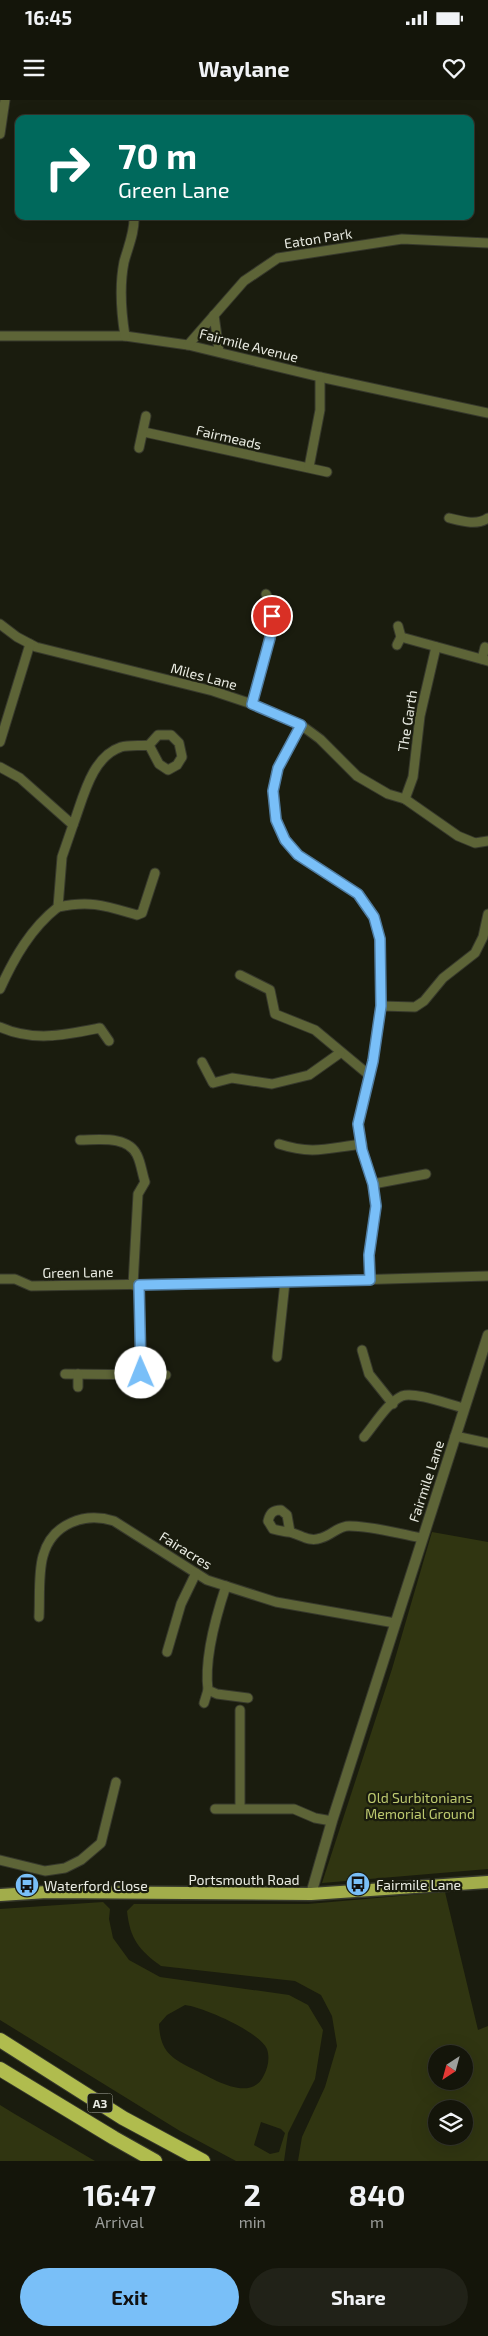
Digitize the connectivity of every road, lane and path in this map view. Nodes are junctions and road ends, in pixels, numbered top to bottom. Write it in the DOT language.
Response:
graph roads {
  1 [pos="5,100"];
  2 [pos="0,134"];
  3 [pos="134,220"];
  4 [pos="488,243"];
  5 [pos="214,315"];
  6 [pos="0,336"];
  7 [pos="126,336"];
  8 [pos="188,345"];
  9 [pos="219,352"];
  10 [pos="320,376"];
  11 [pos="488,413"];
  12 [pos="146,416"];
  13 [pos="144,432"];
  14 [pos="139,448"];
  15 [pos="309,467"];
  16 [pos="327,472"];
  17 [pos="449,518"];
  18 [pos="488,518"];
  19 [pos="266,594"];
  20 [pos="0,624"];
  21 [pos="398,626"];
  22 [pos="30,644"];
  23 [pos="485,647"];
  24 [pos="436,648"];
  25 [pos="485,660"];
  26 [pos="252,704"];
  27 [pos="301,725"];
  28 [pos="0,742"];
  29 [pos="149,745"];
  30 [pos="0,767"];
  31 [pos="405,799"];
  32 [pos="73,825"];
  33 [pos="488,841"];
  34 [pos="154,873"];
  35 [pos="58,907"];
  36 [pos="488,914"];
  37 [pos="240,975"];
  38 [pos="0,989"];
  39 [pos="381,1006"];
  40 [pos="0,1027"];
  41 [pos="109,1041"];
  42 [pos="340,1053"];
  43 [pos="202,1062"];
  44 [pos="369,1075"];
  45 [pos="80,1140"];
  46 [pos="279,1144"];
  47 [pos="362,1144"];
  48 [pos="426,1174"];
  49 [pos="373,1184"];
  50 [pos="488,1276"];
  51 [pos="0,1278"];
  52 [pos="370,1280"];
  53 [pos="285,1282"];
  54 [pos="136,1285"];
  55 [pos="488,1335"];
  56 [pos="362,1350"];
  57 [pos="277,1357"];
  58 [pos="141,1373"];
  59 [pos="65,1374"];
  60 [pos="78,1374"];
  61 [pos="166,1374"];
  62 [pos="78,1387"];
  63 [pos="393,1404"];
  64 [pos="464,1408"];
  65 [pos="455,1436"];
  66 [pos="364,1437"];
  67 [pos="488,1443"];
  68 [pos="290,1532"];
  69 [pos="422,1538"];
  70 [pos="196,1573"];
  71 [pos="226,1586"];
  72 [pos="39,1617"];
  73 [pos="395,1624"];
  74 [pos="167,1652"];
  75 [pos="208,1690"];
  76 [pos="248,1698"];
  77 [pos="204,1703"];
  78 [pos="240,1710"];
  79 [pos="116,1782"];
  80 [pos="240,1808"];
  81 [pos="215,1809"];
  82 [pos="332,1821"];
  83 [pos="0,1860"];
  84 [pos="488,1882"];
  85 [pos="311,1894"];
  86 [pos="0,1895"];
  87 [pos="0,2040"];
  88 [pos="0,2070"];
  89 [pos="155,2161"];
  90 [pos="203,2161"];
  1 -- 2 [label="street"];
  3 -- 7 [label="street"];
  4 -- 5 [label="street, Eaton Park"];
  5 -- 8 [label="street, Eaton Park"];
  5 -- 9 [label="street"];
  6 -- 7 [label="street, Fairmile Avenue"];
  7 -- 8 [label="street, Fairmile Avenue"];
  8 -- 9 [label="street, Fairmile Avenue"];
  9 -- 10 [label="street, Fairmile Avenue"];
  10 -- 11 [label="street, Fairmile Avenue"];
  10 -- 15 [label="street"];
  12 -- 13 [label="street"];
  13 -- 14 [label="street"];
  13 -- 15 [label="street, Fairmeads"];
  15 -- 16 [label="street, Fairmeads"];
  17 -- 18 [label="street"];
  19 -- 26 [label="street"];
  20 -- 22 [label="street, Miles Lane"];
  21 -- 24 [label="street"];
  22 -- 26 [label="street, Miles Lane"];
  22 -- 28 [label="street"];
  23 -- 25 [label="street"];
  24 -- 25 [label="street"];
  24 -- 31 [label="street, The Garth"];
  26 -- 27 [label="street, Miles Lane"];
  27 -- 31 [label="street, Miles Lane"];
  27 -- 39 [label="street"];
  29 -- 32 [label="street"];
  30 -- 32 [label="street"];
  31 -- 33 [label="street, Miles Lane"];
  32 -- 35 [label="street"];
  34 -- 35 [label="street"];
  35 -- 38 [label="street"];
  36 -- 39 [label="street"];
  37 -- 42 [label="street"];
  39 -- 44 [label="street"];
  40 -- 41 [label="street"];
  42 -- 43 [label="street"];
  42 -- 44 [label="street"];
  44 -- 47 [label="street"];
  45 -- 54 [label="street"];
  46 -- 47 [label="street"];
  47 -- 49 [label="street"];
  48 -- 49 [label="street"];
  49 -- 52 [label="street"];
  50 -- 52 [label="street, Green Lane"];
  51 -- 54 [label="street, Green Lane"];
  52 -- 53 [label="street, Green Lane"];
  53 -- 54 [label="street, Green Lane"];
  53 -- 57 [label="street"];
  54 -- 58 [label="street"];
  55 -- 64 [label="street, Fairmile Lane"];
  56 -- 63 [label="street"];
  58 -- 60 [label="street"];
  58 -- 61 [label="street"];
  59 -- 60 [label="street"];
  60 -- 62 [label="street"];
  63 -- 64 [label="street"];
  63 -- 66 [label="street"];
  64 -- 65 [label="street, Fairmile Lane"];
  65 -- 67 [label="street"];
  65 -- 69 [label="street, Fairmile Lane"];
  68 -- 69 [label="street"];
  69 -- 73 [label="street, Fairmile Lane"];
  70 -- 71 [label="street, Fairacres"];
  70 -- 72 [label="street, Fairacres"];
  70 -- 74 [label="street"];
  71 -- 73 [label="street, Fairacres"];
  71 -- 75 [label="street"];
  73 -- 82 [label="street, Fairmile Lane"];
  75 -- 76 [label="street"];
  75 -- 77 [label="street"];
  78 -- 80 [label="street"];
  79 -- 83 [label="street"];
  80 -- 81 [label="street"];
  80 -- 82 [label="street"];
  82 -- 85 [label="street, Fairmile Lane"];
  84 -- 85 [label="main road, Portsmouth Road"];
  85 -- 86 [label="main road, Portsmouth Road"];
  87 -- 90 [label="highway, A3"];
  88 -- 89 [label="highway, A3"];
}
